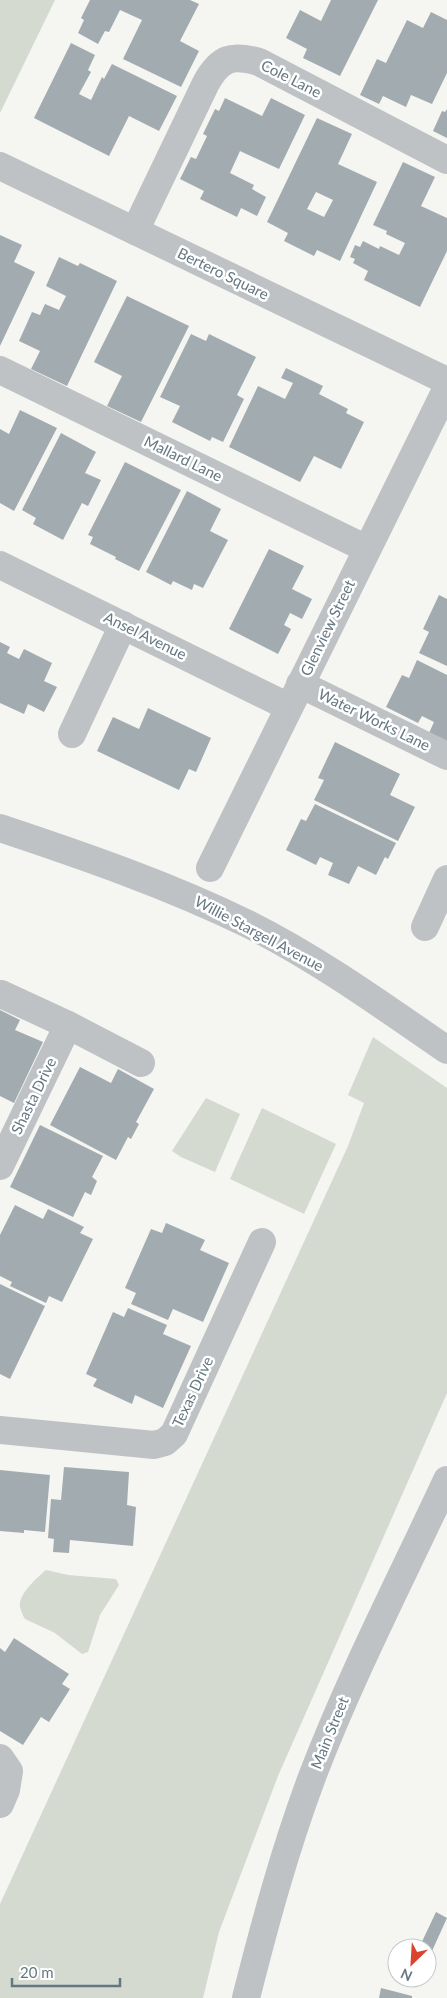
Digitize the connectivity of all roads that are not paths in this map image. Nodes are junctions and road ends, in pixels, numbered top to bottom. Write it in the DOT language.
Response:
graph roads {
  1 [pos="447,160"];
  2 [pos="0,166"];
  3 [pos="135,231"];
  4 [pos="0,370"];
  5 [pos="447,381"];
  6 [pos="447,388"];
  7 [pos="366,549"];
  8 [pos="0,565"];
  9 [pos="123,625"];
  10 [pos="295,695"];
  11 [pos="72,734"];
  12 [pos="447,756"];
  13 [pos="0,828"];
  14 [pos="210,868"];
  15 [pos="447,879"];
  16 [pos="425,927"];
  17 [pos="1,994"];
  18 [pos="68,1026"];
  19 [pos="447,1050"];
  20 [pos="141,1063"];
  21 [pos="0,1166"];
  22 [pos="262,1242"];
  23 [pos="0,1430"];
  24 [pos="447,1480"];
  25 [pos="0,1758"];
  26 [pos="0,1804"];
  27 [pos="246,1998"];
  1 -- 3 [label="street, Cole Lane"];
  2 -- 3 [label="street, Bertero Square"];
  3 -- 5 [label="street, Bertero Square"];
  4 -- 7 [label="street, Mallard Lane"];
  6 -- 7 [label="street, Glenview Street"];
  7 -- 10 [label="street, Glenview Street"];
  8 -- 9 [label="street, Ansel Avenue"];
  9 -- 10 [label="street, Ansel Avenue"];
  9 -- 11 [label="street"];
  10 -- 12 [label="street, Water Works Lane"];
  10 -- 14 [label="street, Glenview Street"];
  13 -- 19 [label="street, Willie Stargell Avenue"];
  15 -- 16 [label="street"];
  17 -- 18 [label="street"];
  18 -- 20 [label="street"];
  18 -- 21 [label="street, Shasta Drive"];
  22 -- 23 [label="street, Texas Drive"];
  24 -- 27 [label="street, Main Street"];
  25 -- 26 [label="street"];
}
